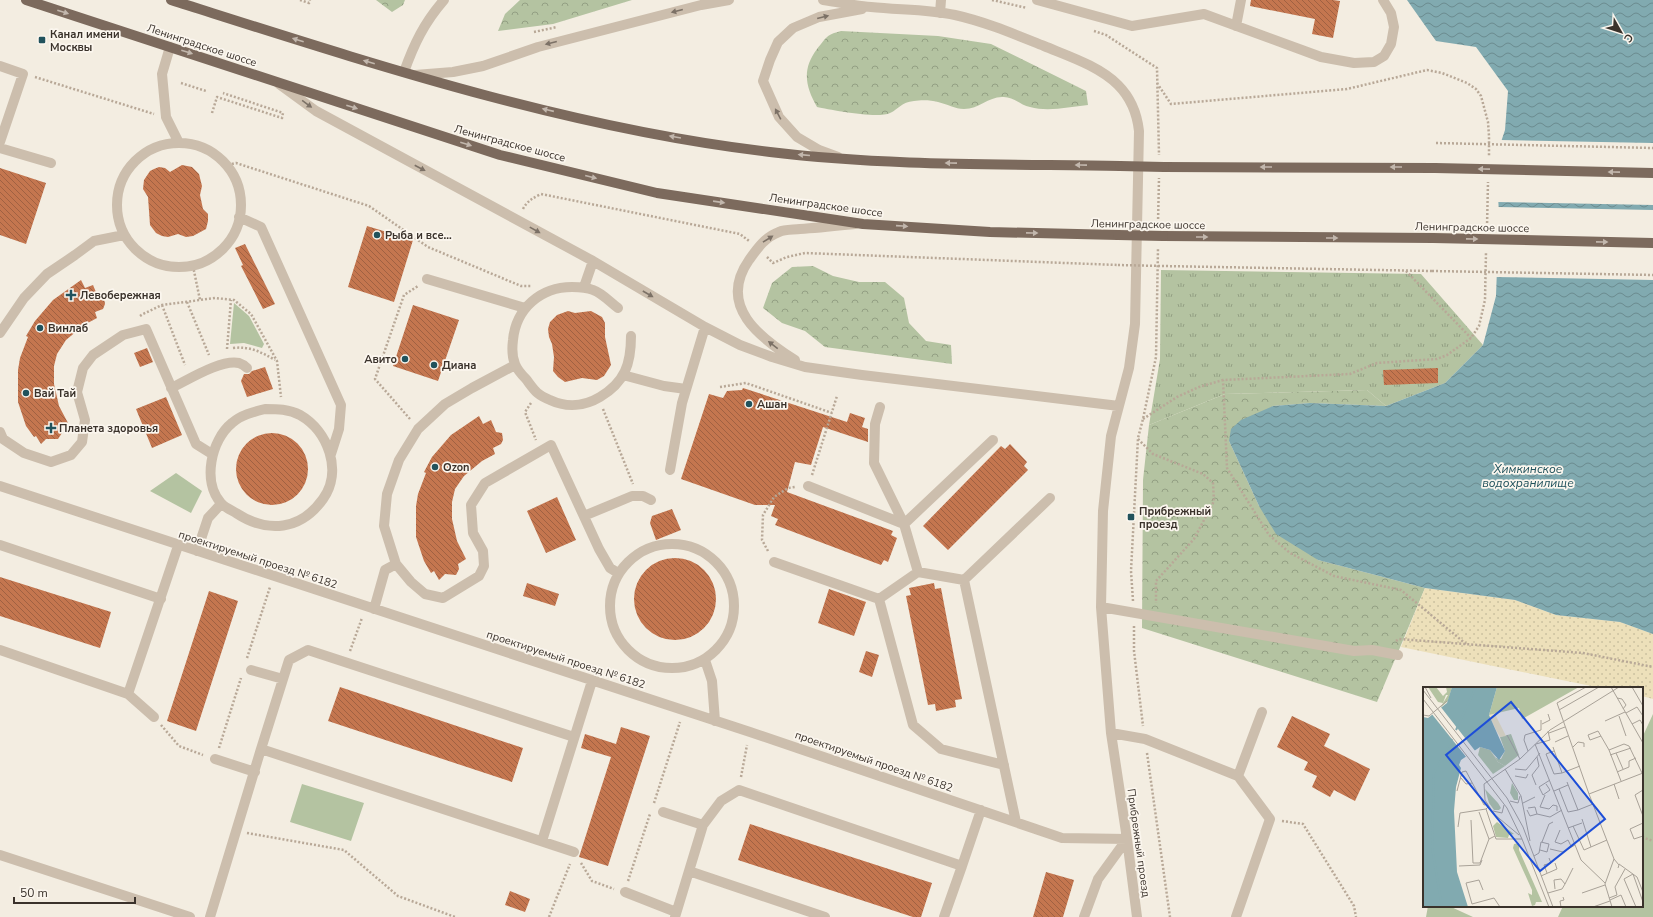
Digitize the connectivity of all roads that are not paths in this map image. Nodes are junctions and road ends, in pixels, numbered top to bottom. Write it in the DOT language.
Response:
graph roads {
  1 [pos="26,0"];
  2 [pos="171,0"];
  3 [pos="444,0"];
  4 [pos="729,0"];
  5 [pos="823,0"];
  6 [pos="941,0"];
  7 [pos="1037,0"];
  8 [pos="1241,0"];
  9 [pos="1382,0"];
  10 [pos="911,5"];
  11 [pos="870,7"];
  12 [pos="940,13"];
  13 [pos="1236,26"];
  14 [pos="170,47"];
  15 [pos="0,66"];
  16 [pos="404,72"];
  17 [pos="415,75"];
  18 [pos="276,81"];
  19 [pos="0,142"];
  20 [pos="178,143"];
  21 [pos="0,148"];
  22 [pos="842,158"];
  23 [pos="51,163"];
  24 [pos="1653,173"];
  25 [pos="239,217"];
  26 [pos="863,224"];
  27 [pos="124,235"];
  28 [pos="1653,243"];
  29 [pos="593,262"];
  30 [pos="427,279"];
  31 [pos="584,287"];
  32 [pos="525,308"];
  33 [pos="618,308"];
  34 [pos="705,327"];
  35 [pos="0,334"];
  36 [pos="631,336"];
  37 [pos="515,365"];
  38 [pos="805,367"];
  39 [pos="247,368"];
  40 [pos="623,376"];
  41 [pos="171,388"];
  42 [pos="686,389"];
  43 [pos="1119,406"];
  44 [pos="880,407"];
  45 [pos="1,438"];
  46 [pos="993,440"];
  47 [pos="212,454"];
  48 [pos="331,454"];
  49 [pos="670,470"];
  50 [pos="0,486"];
  51 [pos="808,486"];
  52 [pos="1050,498"];
  53 [pos="651,500"];
  54 [pos="221,504"];
  55 [pos="584,516"];
  56 [pos="904,524"];
  57 [pos="0,545"];
  58 [pos="178,546"];
  59 [pos="197,551"];
  60 [pos="774,562"];
  61 [pos="396,564"];
  62 [pos="918,572"];
  63 [pos="618,573"];
  64 [pos="964,580"];
  65 [pos="161,599"];
  66 [pos="879,599"];
  67 [pos="1101,607"];
  68 [pos="370,608"];
  69 [pos="0,650"];
  70 [pos="1398,655"];
  71 [pos="705,660"];
  72 [pos="248,665"];
  73 [pos="283,679"];
  74 [pos="592,680"];
  75 [pos="128,694"];
  76 [pos="1262,712"];
  77 [pos="154,717"];
  78 [pos="716,721"];
  79 [pos="1111,733"];
  80 [pos="574,737"];
  81 [pos="261,750"];
  82 [pos="215,760"];
  83 [pos="1004,765"];
  84 [pos="255,772"];
  85 [pos="1238,776"];
  86 [pos="981,810"];
  87 [pos="663,812"];
  88 [pos="1016,822"];
  89 [pos="703,825"];
  90 [pos="1127,839"];
  91 [pos="542,840"];
  92 [pos="574,852"];
  93 [pos="0,855"];
  94 [pos="962,866"];
  95 [pos="689,871"];
  96 [pos="624,892"];
  97 [pos="675,914"];
  98 [pos="190,917"];
  99 [pos="210,917"];
  100 [pos="825,917"];
  101 [pos="944,917"];
  102 [pos="1084,917"];
  103 [pos="1137,917"];
  104 [pos="1237,917"];
  1 -- 14 [label="main road, Ленинградское шоссе, one-way"];
  16 -- 2 [label="main road, one-way"];
  3 -- 16 [label="street"];
  4 -- 17 [label="street, one-way"];
  5 -- 11 [label="street"];
  6 -- 12 [label="street"];
  7 -- 13 [label="street"];
  8 -- 13 [label="street"];
  9 -- 13 [label="street"];
  10 -- 11 [label="street, Прибрежный проезд"];
  10 -- 12 [label="street, Прибрежный проезд"];
  22 -- 11 [label="street, one-way"];
  12 -- 43 [label="street, Прибрежный проезд"];
  14 -- 18 [label="main road, Ленинградское шоссе, one-way"];
  14 -- 20 [label="street"];
  15 -- 19 [label="street"];
  16 -- 17 [label="main road"];
  22 -- 17 [label="main road, one-way"];
  18 -- 26 [label="main road, Ленинградское шоссе, one-way"];
  18 -- 29 [label="street, one-way"];
  20 -- 25 [label="street"];
  20 -- 27 [label="street"];
  21 -- 23 [label="street"];
  24 -- 22 [label="main road, one-way, bridge"];
  25 -- 27 [label="street"];
  25 -- 48 [label="street"];
  26 -- 28 [label="main road, Ленинградское шоссе, one-way, bridge"];
  38 -- 26 [label="street, one-way"];
  27 -- 35 [label="street"];
  29 -- 31 [label="street"];
  29 -- 34 [label="street, one-way"];
  30 -- 32 [label="street"];
  31 -- 32 [label="street"];
  31 -- 33 [label="street"];
  32 -- 37 [label="street"];
  34 -- 38 [label="street"];
  34 -- 42 [label="street"];
  36 -- 40 [label="street"];
  37 -- 40 [label="street"];
  37 -- 61 [label="street"];
  38 -- 43 [label="street"];
  39 -- 41 [label="street"];
  40 -- 42 [label="street"];
  41 -- 45 [label="street"];
  41 -- 47 [label="street"];
  42 -- 49 [label="street"];
  43 -- 67 [label="street, Прибрежный проезд"];
  44 -- 56 [label="street"];
  46 -- 56 [label="street"];
  47 -- 48 [label="street"];
  47 -- 54 [label="street"];
  48 -- 54 [label="street"];
  50 -- 58 [label="street, проектируемый проезд № 6182"];
  51 -- 56 [label="street"];
  52 -- 64 [label="street"];
  53 -- 55 [label="street"];
  54 -- 59 [label="street"];
  55 -- 61 [label="street"];
  55 -- 63 [label="street"];
  56 -- 62 [label="street"];
  57 -- 65 [label="street"];
  58 -- 59 [label="street, проектируемый проезд № 6182"];
  58 -- 65 [label="street"];
  59 -- 68 [label="street, проектируемый проезд № 6182"];
  60 -- 66 [label="street"];
  61 -- 68 [label="street"];
  62 -- 64 [label="street"];
  62 -- 66 [label="street"];
  63 -- 71 [label="street"];
  63 -- 71 [label="street"];
  64 -- 83 [label="street"];
  65 -- 75 [label="street"];
  66 -- 83 [label="street"];
  67 -- 70 [label="street"];
  67 -- 79 [label="street, Прибрежный проезд"];
  68 -- 74 [label="street, проектируемый проезд № 6182"];
  69 -- 75 [label="street"];
  71 -- 78 [label="street"];
  72 -- 73 [label="street"];
  73 -- 80 [label="street"];
  73 -- 81 [label="street"];
  74 -- 78 [label="street, проектируемый проезд № 6182"];
  74 -- 80 [label="street"];
  75 -- 77 [label="street"];
  76 -- 85 [label="street"];
  78 -- 86 [label="street, проектируемый проезд № 6182"];
  79 -- 85 [label="street"];
  79 -- 90 [label="street, Прибрежный проезд"];
  80 -- 91 [label="street"];
  81 -- 84 [label="street"];
  81 -- 91 [label="street"];
  82 -- 84 [label="street"];
  83 -- 88 [label="street"];
  84 -- 99 [label="street"];
  85 -- 104 [label="street"];
  86 -- 88 [label="street, проектируемый проезд № 6182"];
  86 -- 94 [label="street"];
  87 -- 89 [label="street"];
  88 -- 90 [label="street, проектируемый проезд № 6182"];
  89 -- 94 [label="street"];
  89 -- 95 [label="street"];
  90 -- 102 [label="street"];
  90 -- 103 [label="street, Прибрежный проезд"];
  91 -- 92 [label="street"];
  93 -- 98 [label="street"];
  94 -- 101 [label="street"];
  95 -- 97 [label="street"];
  95 -- 100 [label="street"];
  96 -- 97 [label="street"];
}
